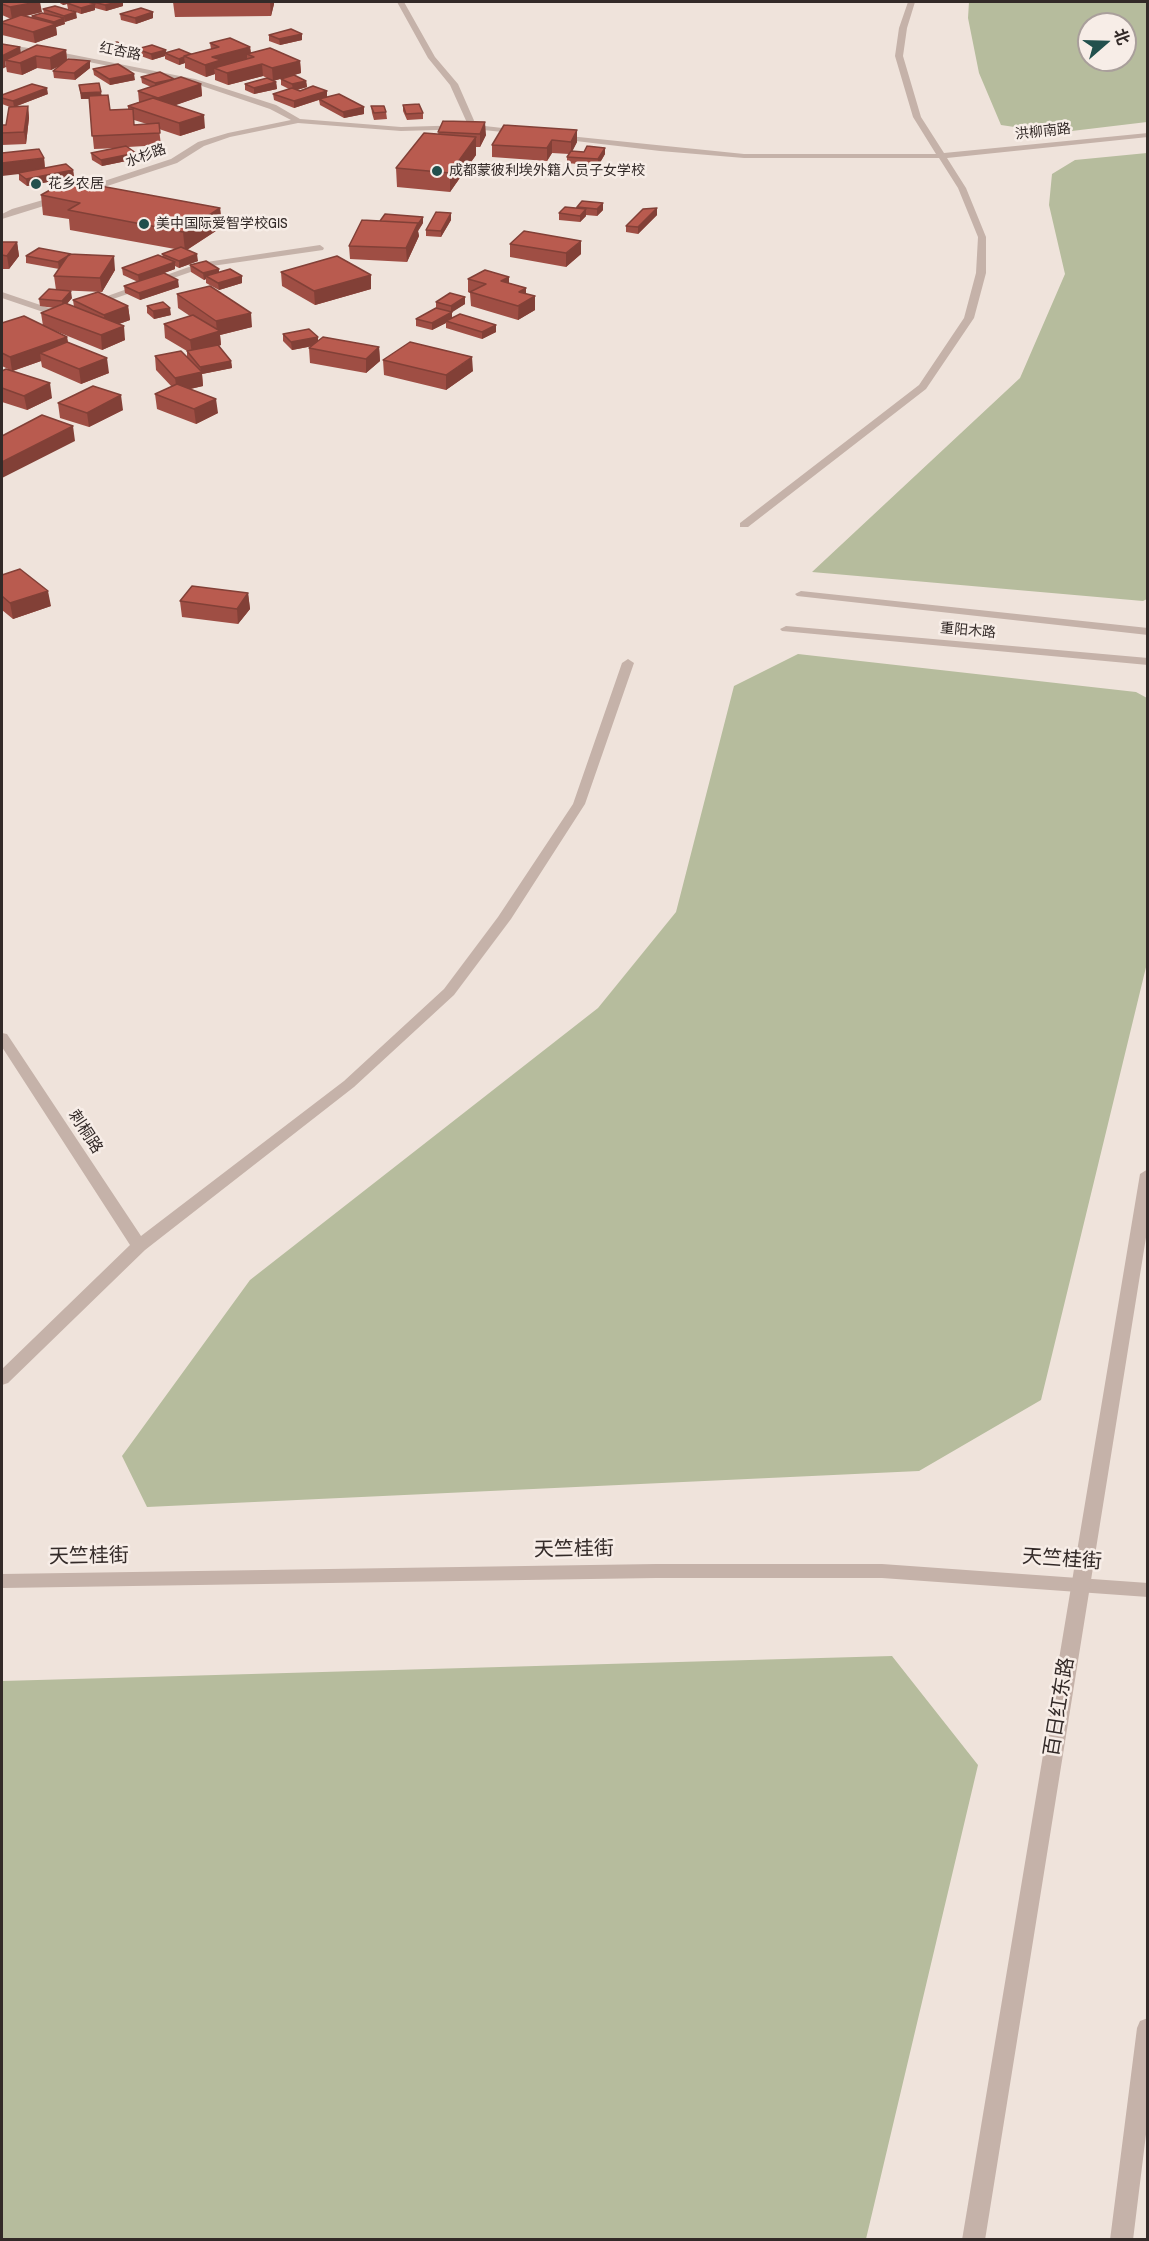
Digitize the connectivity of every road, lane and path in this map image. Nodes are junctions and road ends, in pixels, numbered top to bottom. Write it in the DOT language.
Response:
graph roads {
  1 [pos="401,2"];
  2 [pos="911,2"];
  3 [pos="2,46"];
  4 [pos="298,121"];
  5 [pos="473,127"];
  6 [pos="527,133"];
  7 [pos="549,135"];
  8 [pos="1148,135"];
  9 [pos="941,156"];
  10 [pos="2,217"];
  11 [pos="320,248"];
  12 [pos="2,295"];
  13 [pos="744,525"];
  14 [pos="801,594"];
  15 [pos="786,629"];
  16 [pos="1148,632"];
  17 [pos="1148,662"];
  18 [pos="628,663"];
  19 [pos="2,1037"];
  20 [pos="1148,1174"];
  21 [pos="139,1246"];
  22 [pos="2,1379"];
  23 [pos="2,1581"];
  24 [pos="1080,1584"];
  25 [pos="1148,1590"];
  26 [pos="1148,2028"];
  27 [pos="973,2240"];
  28 [pos="1121,2240"];
  1 -- 5 [label="street"];
  2 -- 9 [label="street"];
  3 -- 4 [label="street, 红杏路"];
  4 -- 5 [label="street"];
  4 -- 10 [label="street, 水杉路"];
  5 -- 6 [label="street"];
  7 -- 9 [label="street, 洪柳南路"];
  8 -- 9 [label="street, 洪柳南路"];
  9 -- 13 [label="street"];
  11 -- 12 [label="street"];
  14 -- 16 [label="street, 重阳木路"];
  15 -- 17 [label="street, 重阳木路"];
  18 -- 21 [label="street"];
  19 -- 21 [label="street, 刺桐路"];
  20 -- 24 [label="street, 百日红东路"];
  21 -- 22 [label="street"];
  23 -- 24 [label="street, 天竺桂街"];
  24 -- 25 [label="street, 天竺桂街"];
  24 -- 27 [label="street, 百日红东路"];
  26 -- 28 [label="street"];
}
